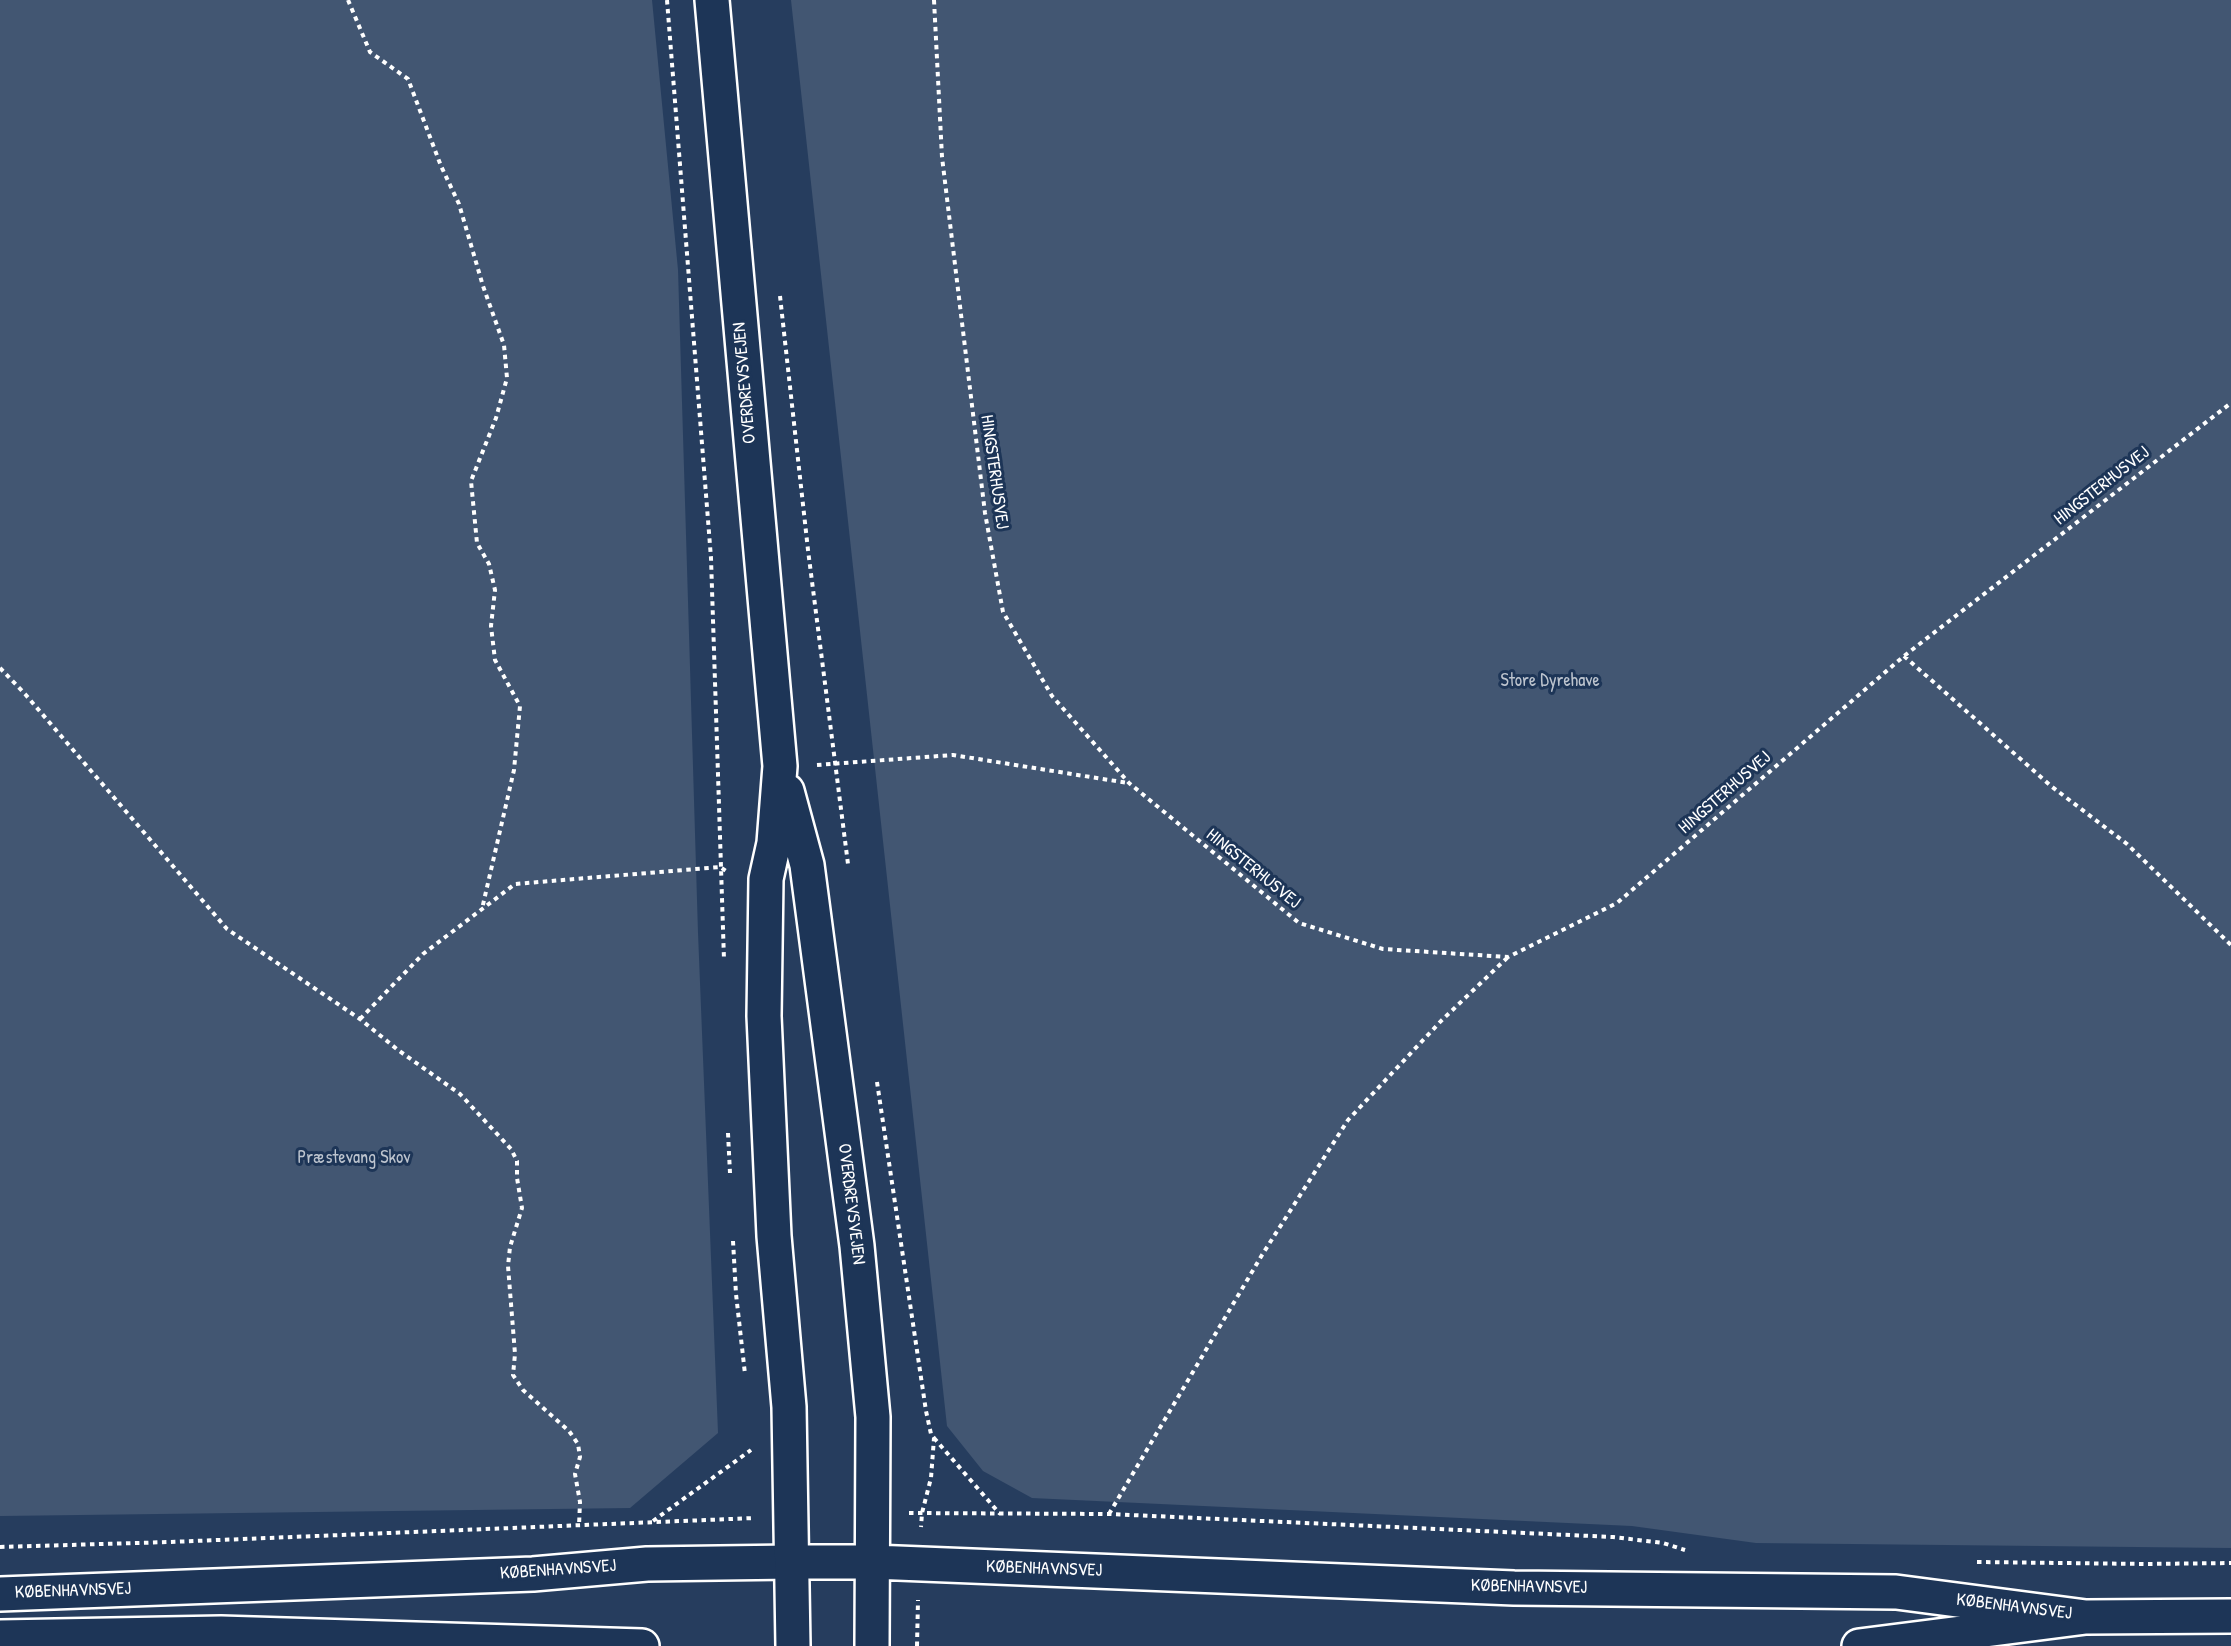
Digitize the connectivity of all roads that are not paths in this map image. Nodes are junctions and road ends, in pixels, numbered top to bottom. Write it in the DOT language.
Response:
graph roads {
  1 [pos="712,0"];
  2 [pos="780,766"];
  3 [pos="792,1562"];
  4 [pos="873,1562"];
  5 [pos="0,1594"];
  6 [pos="2231,1616"];
  7 [pos="2086,1617"];
  8 [pos="0,1637"];
  9 [pos="642,1646"];
  10 [pos="793,1646"];
  11 [pos="872,1646"];
  12 [pos="1859,1646"];
  1 -- 2 [label="main road, OVERDREVSVEJEN"];
  2 -- 3 [label="main road, OVERDREVSVEJEN"];
  2 -- 4 [label="main road, OVERDREVSVEJEN"];
  3 -- 4 [label="main road, KØBENHAVNSVEJ"];
  3 -- 5 [label="main road, KØBENHAVNSVEJ"];
  3 -- 10 [label="main road, OVERDREVSVEJEN"];
  4 -- 7 [label="main road, KØBENHAVNSVEJ"];
  4 -- 11 [label="main road, OVERDREVSVEJEN"];
  6 -- 7 [label="main road, KØBENHAVNSVEJ"];
  7 -- 12 [label="main road, KØBENHAVNSVEJ"];
  8 -- 9 [label="main road"];
}
